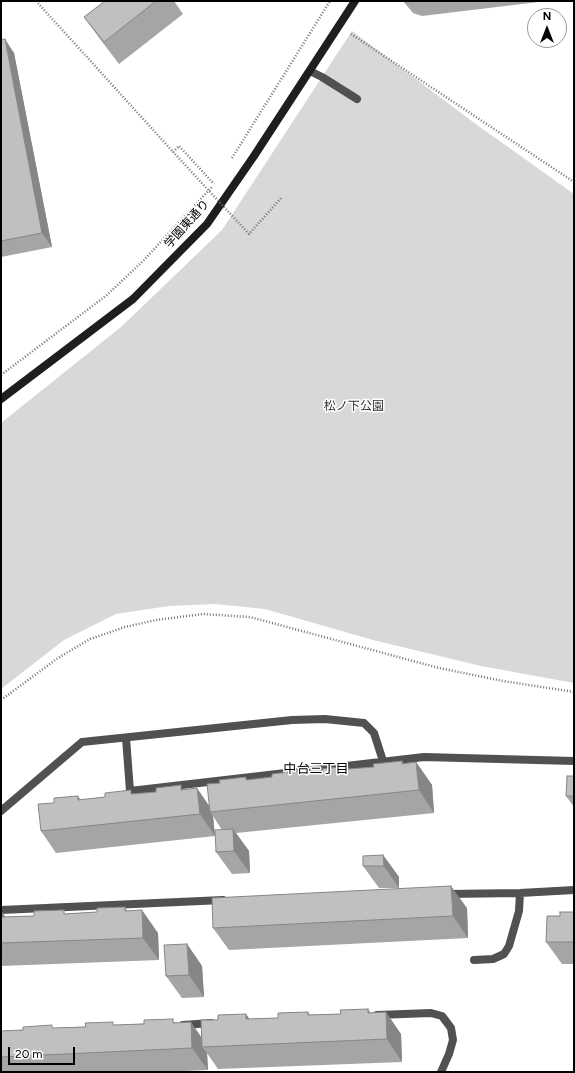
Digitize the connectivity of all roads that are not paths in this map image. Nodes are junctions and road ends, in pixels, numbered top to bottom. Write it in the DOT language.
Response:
graph roads {
  1 [pos="355,1"];
  2 [pos="310,71"];
  3 [pos="357,100"];
  4 [pos="1,399"];
  5 [pos="126,738"];
  6 [pos="384,761"];
  7 [pos="574,761"];
  8 [pos="1,811"];
  9 [pos="574,890"];
  10 [pos="520,893"];
  11 [pos="441,894"];
  12 [pos="232,899"];
  13 [pos="1,910"];
  14 [pos="474,960"];
  15 [pos="367,1015"];
  16 [pos="217,1023"];
  17 [pos="178,1025"];
  18 [pos="441,1072"];
  1 -- 2 [label="street, 学園東通り"];
  2 -- 3 [label="lane"];
  2 -- 4 [label="street, 学園東通り"];
  5 -- 6 [label="lane"];
  5 -- 6 [label="lane"];
  5 -- 8 [label="lane"];
  6 -- 7 [label="lane"];
  9 -- 10 [label="lane"];
  10 -- 11 [label="lane"];
  10 -- 14 [label="lane"];
  12 -- 13 [label="lane"];
  15 -- 18 [label="lane"];
  16 -- 17 [label="lane"];
}
